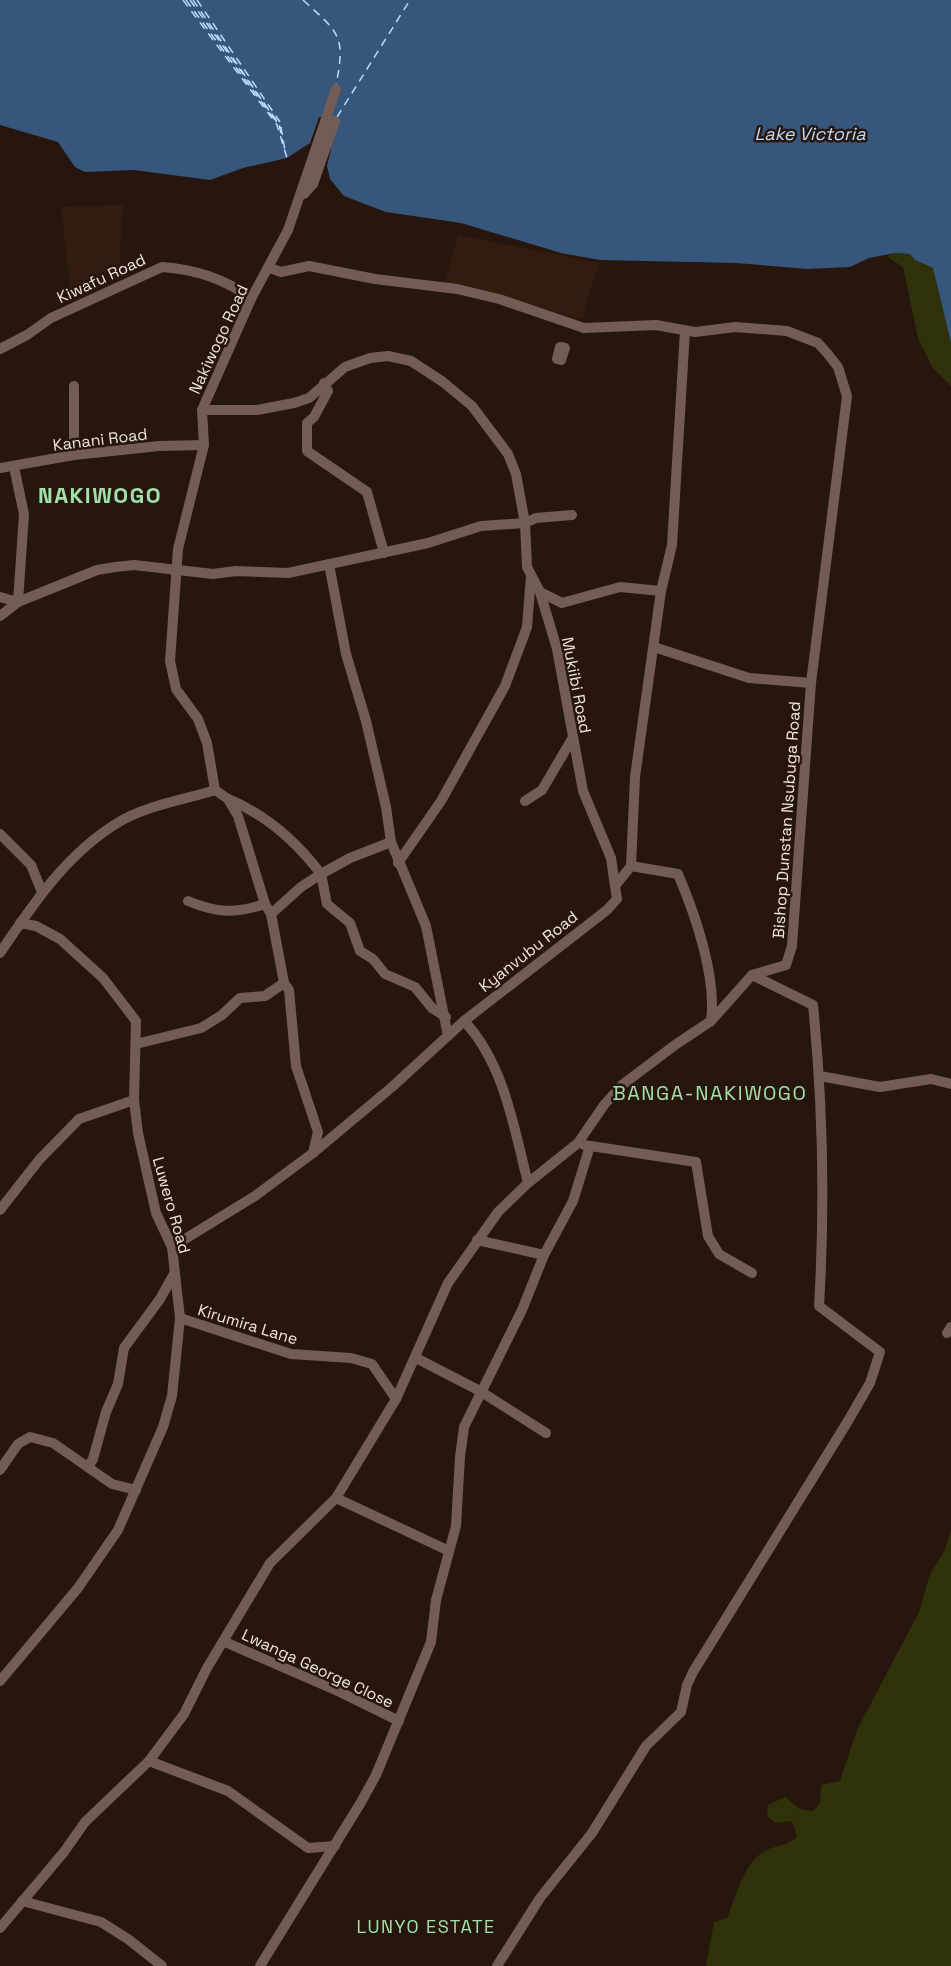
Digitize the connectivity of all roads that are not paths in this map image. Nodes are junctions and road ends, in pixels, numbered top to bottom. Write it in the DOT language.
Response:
graph roads {
  1 [pos="336,89"];
  2 [pos="334,121"];
  3 [pos="301,196"];
  4 [pos="270,268"];
  5 [pos="251,299"];
  6 [pos="685,331"];
  7 [pos="0,349"];
  8 [pos="324,383"];
  9 [pos="74,386"];
  10 [pos="202,410"];
  11 [pos="204,445"];
  12 [pos="74,455"];
  13 [pos="14,467"];
  14 [pos="0,468"];
  15 [pos="572,515"];
  16 [pos="525,524"];
  17 [pos="384,553"];
  18 [pos="329,564"];
  19 [pos="177,571"];
  20 [pos="531,575"];
  21 [pos="661,591"];
  22 [pos="540,592"];
  23 [pos="0,597"];
  24 [pos="18,602"];
  25 [pos="0,616"];
  26 [pos="654,647"];
  27 [pos="812,683"];
  28 [pos="572,739"];
  29 [pos="215,790"];
  30 [pos="228,799"];
  31 [pos="525,801"];
  32 [pos="0,834"];
  33 [pos="392,842"];
  34 [pos="398,863"];
  35 [pos="631,866"];
  36 [pos="321,874"];
  37 [pos="615,886"];
  38 [pos="42,892"];
  39 [pos="188,901"];
  40 [pos="268,909"];
  41 [pos="20,923"];
  42 [pos="0,953"];
  43 [pos="752,975"];
  44 [pos="284,982"];
  45 [pos="446,1017"];
  46 [pos="464,1021"];
  47 [pos="711,1021"];
  48 [pos="448,1036"];
  49 [pos="136,1044"];
  50 [pos="820,1076"];
  51 [pos="951,1084"];
  52 [pos="134,1100"];
  53 [pos="578,1143"];
  54 [pos="590,1146"];
  55 [pos="313,1154"];
  56 [pos="528,1183"];
  57 [pos="0,1210"];
  58 [pos="477,1240"];
  59 [pos="172,1247"];
  60 [pos="544,1255"];
  61 [pos="752,1273"];
  62 [pos="174,1274"];
  63 [pos="180,1318"];
  64 [pos="416,1358"];
  65 [pos="480,1391"];
  66 [pos="396,1399"];
  67 [pos="546,1432"];
  68 [pos="88,1467"];
  69 [pos="0,1470"];
  70 [pos="136,1490"];
  71 [pos="336,1498"];
  72 [pos="447,1550"];
  73 [pos="225,1642"];
  74 [pos="0,1681"];
  75 [pos="399,1721"];
  76 [pos="149,1761"];
  77 [pos="335,1846"];
  78 [pos="22,1901"];
  79 [pos="0,1928"];
  80 [pos="162,1966"];
  81 [pos="260,1966"];
  82 [pos="497,1966"];
  1 -- 3 [label="street, Nakiwogo Road"];
  2 -- 3 [label="street"];
  3 -- 4 [label="street, Nakiwogo Road"];
  4 -- 5 [label="street, Nakiwogo Road"];
  4 -- 6 [label="street, Bishop Dunstan Nsubuga Road"];
  5 -- 7 [label="street, Kiwafu Road"];
  5 -- 10 [label="street, Nakiwogo Road"];
  6 -- 21 [label="street"];
  6 -- 27 [label="street, Bishop Dunstan Nsubuga Road"];
  8 -- 10 [label="street, Mukiibi Road"];
  8 -- 16 [label="street, Mukiibi Road"];
  8 -- 17 [label="street"];
  9 -- 12 [label="street"];
  10 -- 11 [label="street, Nakiwogo Road"];
  11 -- 12 [label="street, Kanani Road"];
  11 -- 19 [label="street, Nakiwogo Road"];
  12 -- 13 [label="street, Kanani Road"];
  13 -- 14 [label="street, Kanani Road"];
  13 -- 24 [label="street"];
  15 -- 16 [label="street"];
  16 -- 17 [label="street"];
  16 -- 20 [label="street, Mukiibi Road"];
  17 -- 18 [label="street"];
  18 -- 19 [label="street"];
  18 -- 33 [label="street"];
  19 -- 24 [label="street"];
  19 -- 29 [label="street, Nakiwogo Road"];
  20 -- 22 [label="street, Mukiibi Road"];
  20 -- 34 [label="street"];
  21 -- 22 [label="street"];
  21 -- 26 [label="street"];
  22 -- 28 [label="street, Mukiibi Road"];
  23 -- 24 [label="street"];
  24 -- 25 [label="street"];
  26 -- 27 [label="street"];
  26 -- 35 [label="street"];
  27 -- 43 [label="street, Bishop Dunstan Nsubuga Road"];
  28 -- 31 [label="street"];
  28 -- 37 [label="street, Mukiibi Road"];
  29 -- 30 [label="street"];
  29 -- 38 [label="street"];
  30 -- 36 [label="street"];
  30 -- 40 [label="street"];
  32 -- 38 [label="street"];
  33 -- 34 [label="street"];
  33 -- 36 [label="street"];
  34 -- 45 [label="street"];
  35 -- 37 [label="street, Kyanvubu Road"];
  35 -- 47 [label="street"];
  36 -- 40 [label="street"];
  36 -- 45 [label="street"];
  37 -- 46 [label="street, Kyanvubu Road"];
  38 -- 41 [label="street"];
  39 -- 40 [label="street"];
  40 -- 44 [label="street"];
  41 -- 42 [label="street"];
  41 -- 49 [label="street, Luwero Road"];
  43 -- 47 [label="street"];
  43 -- 50 [label="street"];
  44 -- 49 [label="street"];
  44 -- 55 [label="street"];
  45 -- 48 [label="street"];
  46 -- 48 [label="street, Kyanvubu Road"];
  46 -- 56 [label="street"];
  47 -- 53 [label="street"];
  48 -- 55 [label="street, Kyanvubu Road"];
  49 -- 52 [label="street, Luwero Road"];
  50 -- 51 [label="street"];
  50 -- 82 [label="street"];
  52 -- 57 [label="street"];
  52 -- 59 [label="street, Luwero Road"];
  53 -- 54 [label="street"];
  53 -- 56 [label="street"];
  54 -- 60 [label="street"];
  54 -- 61 [label="street"];
  55 -- 59 [label="street, Kyanvubu Road"];
  56 -- 58 [label="street"];
  58 -- 60 [label="street"];
  58 -- 64 [label="street"];
  59 -- 62 [label="street, Luwero Road"];
  60 -- 65 [label="street"];
  62 -- 63 [label="street, Luwero Road"];
  62 -- 68 [label="street"];
  63 -- 66 [label="street, Kirumira Lane"];
  63 -- 70 [label="street, Luwero Road"];
  64 -- 65 [label="street"];
  64 -- 66 [label="street"];
  65 -- 67 [label="street"];
  65 -- 72 [label="street"];
  66 -- 71 [label="street"];
  68 -- 69 [label="street"];
  68 -- 70 [label="street"];
  70 -- 74 [label="street, Luwero Road"];
  71 -- 72 [label="street"];
  71 -- 73 [label="street"];
  72 -- 75 [label="street"];
  73 -- 75 [label="street, Lwanga George Close"];
  73 -- 76 [label="street"];
  75 -- 77 [label="street"];
  76 -- 77 [label="street"];
  76 -- 78 [label="street"];
  77 -- 81 [label="street"];
  78 -- 79 [label="street"];
  78 -- 80 [label="street"];
}
